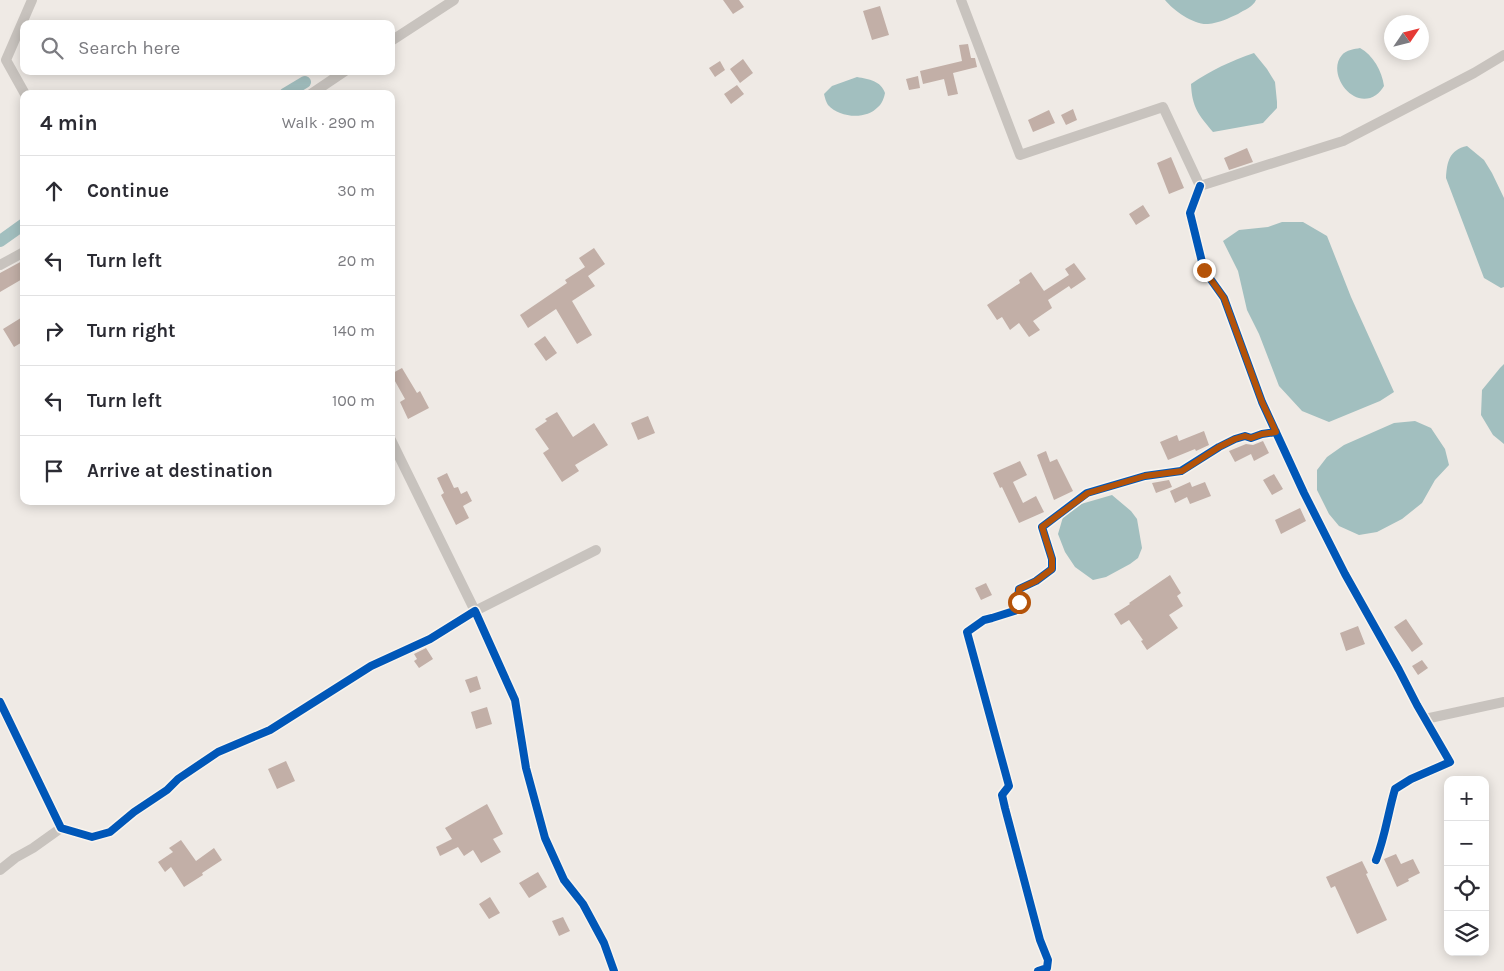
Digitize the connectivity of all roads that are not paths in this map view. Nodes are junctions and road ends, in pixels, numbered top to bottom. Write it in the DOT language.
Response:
graph roads {
  1 [pos="32,0"];
  2 [pos="454,0"];
  3 [pos="961,0"];
  4 [pos="23,20"];
  5 [pos="20,28"];
  6 [pos="395,38"];
  7 [pos="1504,55"];
  8 [pos="339,75"];
  9 [pos="23,90"];
  10 [pos="317,90"];
  11 [pos="1200,186"];
  12 [pos="20,254"];
  13 [pos="0,265"];
  14 [pos="1276,432"];
  15 [pos="395,448"];
  16 [pos="596,550"];
  17 [pos="475,611"];
  18 [pos="0,702"];
  19 [pos="1504,702"];
  20 [pos="1425,719"];
  21 [pos="61,828"];
  22 [pos="1376,860"];
  23 [pos="0,870"];
  24 [pos="614,971"];
  25 [pos="1038,971"];
  1 -- 4 [label="street"];
  2 -- 6 [label="street"];
  3 -- 11 [label="street"];
  5 -- 9 [label="street"];
  7 -- 11 [label="street"];
  8 -- 10 [label="street"];
  11 -- 14 [label="street"];
  12 -- 13 [label="street"];
  14 -- 20 [label="street"];
  14 -- 25 [label="street"];
  15 -- 17 [label="street"];
  16 -- 17 [label="street"];
  17 -- 21 [label="street"];
  17 -- 24 [label="street"];
  18 -- 21 [label="street"];
  19 -- 20 [label="street"];
  20 -- 22 [label="street"];
  21 -- 23 [label="street"];
}
